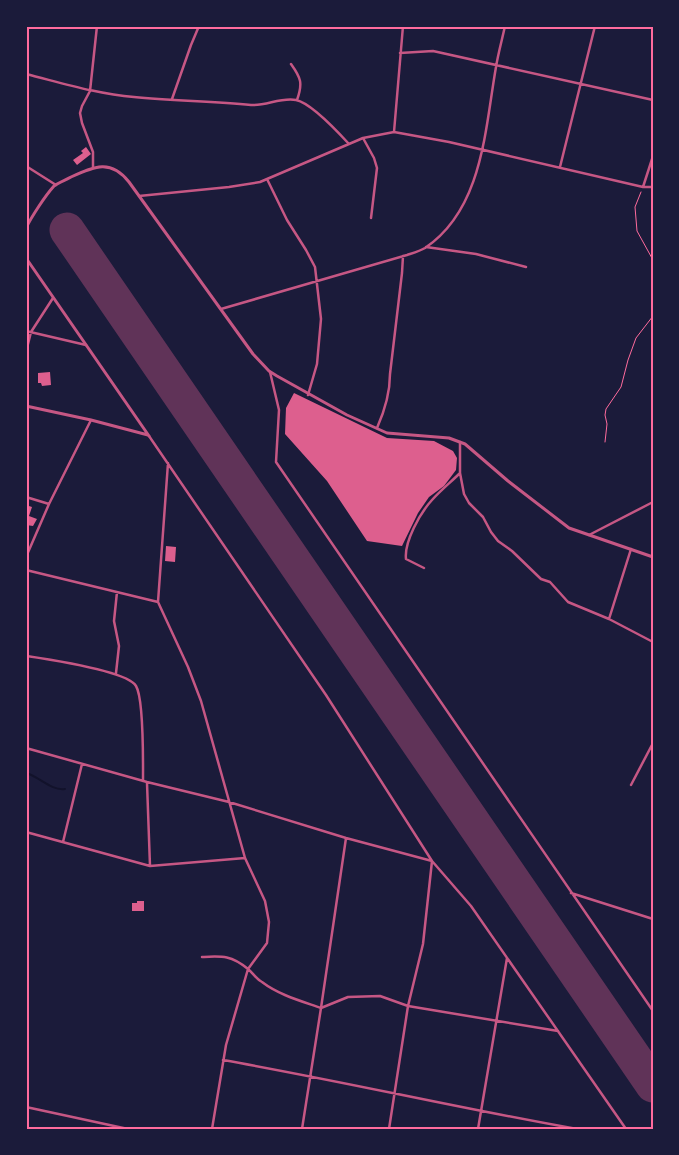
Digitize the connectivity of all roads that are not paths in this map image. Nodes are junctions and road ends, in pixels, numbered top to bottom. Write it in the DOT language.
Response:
graph roads {
  1 [pos="97,26"];
  2 [pos="199,26"];
  3 [pos="403,26"];
  4 [pos="505,26"];
  5 [pos="595,26"];
  6 [pos="400,54"];
  7 [pos="291,64"];
  8 [pos="496,65"];
  9 [pos="26,74"];
  10 [pos="580,84"];
  11 [pos="90,91"];
  12 [pos="172,99"];
  13 [pos="298,100"];
  14 [pos="653,100"];
  15 [pos="394,132"];
  16 [pos="363,138"];
  17 [pos="348,144"];
  18 [pos="483,150"];
  19 [pos="653,156"];
  20 [pos="26,166"];
  21 [pos="93,168"];
  22 [pos="560,168"];
  23 [pos="267,179"];
  24 [pos="56,185"];
  25 [pos="644,186"];
  26 [pos="653,187"];
  27 [pos="139,196"];
  28 [pos="371,218"];
  29 [pos="26,228"];
  30 [pos="426,247"];
  31 [pos="403,256"];
  32 [pos="26,258"];
  33 [pos="526,268"];
  34 [pos="317,282"];
  35 [pos="53,298"];
  36 [pos="221,309"];
  37 [pos="26,331"];
  38 [pos="31,332"];
  39 [pos="88,346"];
  40 [pos="26,352"];
  41 [pos="269,371"];
  42 [pos="308,395"];
  43 [pos="26,406"];
  44 [pos="91,420"];
  45 [pos="377,428"];
  46 [pos="149,436"];
  47 [pos="460,442"];
  48 [pos="168,463"];
  49 [pos="460,473"];
  50 [pos="26,497"];
  51 [pos="653,502"];
  52 [pos="49,504"];
  53 [pos="589,535"];
  54 [pos="631,549"];
  55 [pos="653,556"];
  56 [pos="26,557"];
  57 [pos="424,568"];
  58 [pos="26,570"];
  59 [pos="117,592"];
  60 [pos="158,602"];
  61 [pos="609,619"];
  62 [pos="653,642"];
  63 [pos="26,656"];
  64 [pos="116,674"];
  65 [pos="653,743"];
  66 [pos="26,748"];
  67 [pos="82,764"];
  68 [pos="145,782"];
  69 [pos="631,785"];
  70 [pos="229,802"];
  71 [pos="26,832"];
  72 [pos="346,838"];
  73 [pos="63,842"];
  74 [pos="245,858"];
  75 [pos="432,861"];
  76 [pos="150,866"];
  77 [pos="570,893"];
  78 [pos="653,919"];
  79 [pos="202,958"];
  80 [pos="507,958"];
  81 [pos="248,969"];
  82 [pos="408,1006"];
  83 [pos="322,1008"];
  84 [pos="653,1011"];
  85 [pos="496,1020"];
  86 [pos="558,1031"];
  87 [pos="224,1060"];
  88 [pos="310,1076"];
  89 [pos="394,1094"];
  90 [pos="26,1107"];
  91 [pos="481,1112"];
  92 [pos="126,1129"];
  93 [pos="212,1129"];
  94 [pos="302,1129"];
  95 [pos="389,1129"];
  96 [pos="478,1129"];
  97 [pos="577,1129"];
  98 [pos="626,1129"];
  1 -- 11 [label="street"];
  2 -- 12 [label="street"];
  3 -- 6 [label="street"];
  4 -- 8 [label="street"];
  5 -- 10 [label="street"];
  6 -- 8 [label="street"];
  6 -- 15 [label="street"];
  7 -- 13 [label="street"];
  8 -- 10 [label="street"];
  8 -- 18 [label="street"];
  9 -- 11 [label="street"];
  10 -- 14 [label="street"];
  10 -- 22 [label="street"];
  11 -- 12 [label="street"];
  11 -- 21 [label="street"];
  12 -- 13 [label="street"];
  13 -- 17 [label="street"];
  15 -- 16 [label="street"];
  15 -- 18 [label="street"];
  16 -- 17 [label="street"];
  16 -- 28 [label="street"];
  17 -- 23 [label="street"];
  18 -- 22 [label="street"];
  18 -- 30 [label="street"];
  19 -- 25 [label="street"];
  20 -- 24 [label="street"];
  21 -- 24 [label="street"];
  21 -- 27 [label="street"];
  22 -- 25 [label="street"];
  23 -- 27 [label="street"];
  23 -- 34 [label="street"];
  24 -- 29 [label="street"];
  25 -- 26 [label="street"];
  27 -- 36 [label="street"];
  30 -- 31 [label="street"];
  30 -- 33 [label="street"];
  31 -- 34 [label="street"];
  31 -- 45 [label="street"];
  32 -- 35 [label="street"];
  34 -- 36 [label="street"];
  34 -- 42 [label="street"];
  35 -- 38 [label="street"];
  35 -- 39 [label="street"];
  36 -- 41 [label="street"];
  37 -- 38 [label="street"];
  38 -- 39 [label="street"];
  38 -- 40 [label="street"];
  39 -- 46 [label="street"];
  41 -- 42 [label="street"];
  41 -- 77 [label="street"];
  42 -- 45 [label="street"];
  43 -- 44 [label="street"];
  44 -- 46 [label="street"];
  44 -- 52 [label="street"];
  45 -- 47 [label="street"];
  46 -- 48 [label="street"];
  47 -- 49 [label="street"];
  47 -- 53 [label="street"];
  48 -- 60 [label="street"];
  48 -- 75 [label="street"];
  49 -- 57 [label="street"];
  49 -- 61 [label="street"];
  50 -- 52 [label="street"];
  51 -- 53 [label="street"];
  52 -- 56 [label="street"];
  53 -- 54 [label="street"];
  54 -- 55 [label="street"];
  54 -- 61 [label="street"];
  58 -- 59 [label="street"];
  59 -- 60 [label="street"];
  59 -- 64 [label="street"];
  60 -- 70 [label="street"];
  61 -- 62 [label="street"];
  63 -- 64 [label="street"];
  64 -- 68 [label="street"];
  65 -- 69 [label="street"];
  66 -- 67 [label="street"];
  67 -- 68 [label="street"];
  67 -- 73 [label="street"];
  68 -- 70 [label="street"];
  68 -- 76 [label="street"];
  70 -- 72 [label="street"];
  70 -- 74 [label="street"];
  71 -- 73 [label="street"];
  72 -- 75 [label="street"];
  72 -- 83 [label="street"];
  73 -- 76 [label="street"];
  74 -- 76 [label="street"];
  74 -- 81 [label="street"];
  75 -- 80 [label="street"];
  75 -- 82 [label="street"];
  77 -- 78 [label="street"];
  77 -- 84 [label="street"];
  79 -- 81 [label="street"];
  80 -- 85 [label="street"];
  80 -- 86 [label="street"];
  81 -- 83 [label="street"];
  81 -- 87 [label="street"];
  82 -- 83 [label="street"];
  82 -- 85 [label="street"];
  82 -- 89 [label="street"];
  83 -- 88 [label="street"];
  85 -- 86 [label="street"];
  85 -- 91 [label="street"];
  86 -- 98 [label="street"];
  87 -- 88 [label="street"];
  87 -- 93 [label="street"];
  88 -- 89 [label="street"];
  88 -- 94 [label="street"];
  89 -- 91 [label="street"];
  89 -- 95 [label="street"];
  90 -- 92 [label="street"];
  91 -- 96 [label="street"];
  91 -- 97 [label="street"];
}
